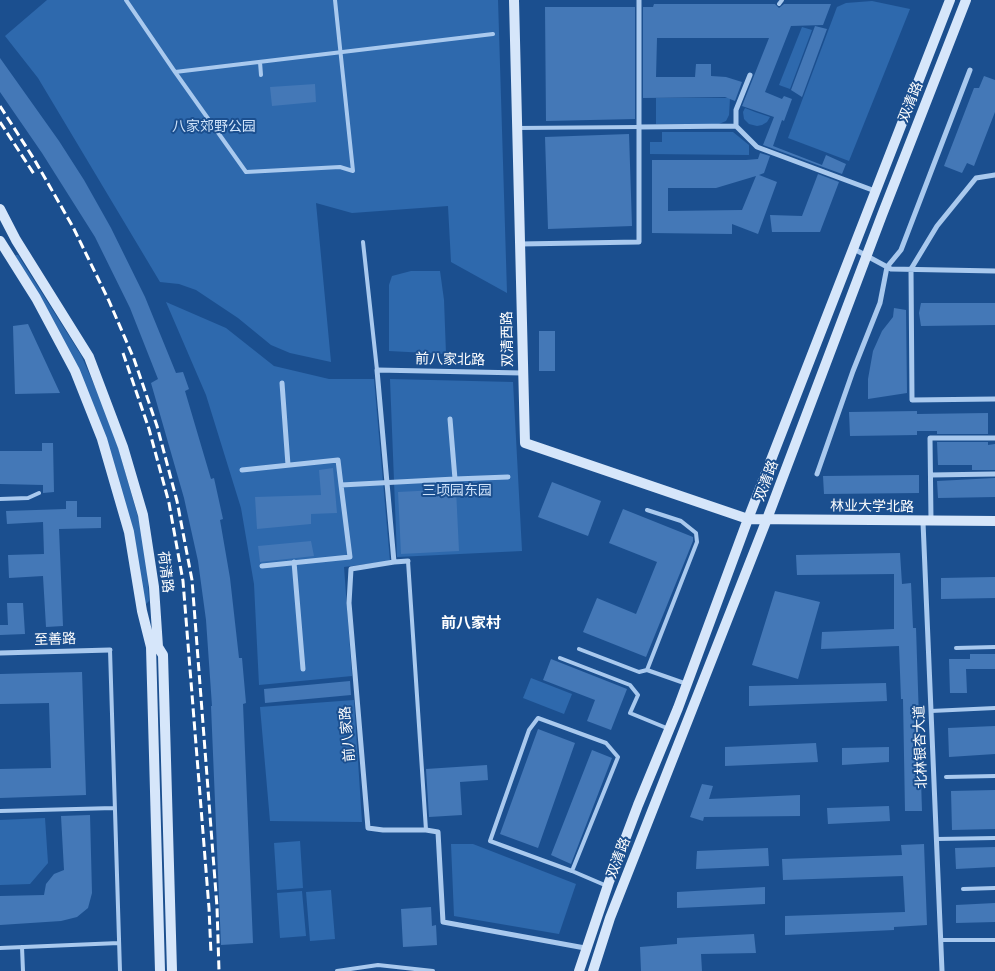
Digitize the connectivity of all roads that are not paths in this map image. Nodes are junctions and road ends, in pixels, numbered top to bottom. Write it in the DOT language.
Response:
graph roads {
  1 [pos="126,0"];
  2 [pos="335,0"];
  3 [pos="514,0"];
  4 [pos="639,0"];
  5 [pos="950,0"];
  6 [pos="966,0"];
  7 [pos="493,34"];
  8 [pos="340,52"];
  9 [pos="260,62"];
  10 [pos="970,70"];
  11 [pos="175,72"];
  12 [pos="261,75"];
  13 [pos="750,75"];
  14 [pos="736,126"];
  15 [pos="517,128"];
  16 [pos="639,128"];
  17 [pos="995,175"];
  18 [pos="876,191"];
  19 [pos="1,211"];
  20 [pos="0,241"];
  21 [pos="363,242"];
  22 [pos="520,244"];
  23 [pos="854,249"];
  24 [pos="867,256"];
  25 [pos="887,267"];
  26 [pos="911,269"];
  27 [pos="995,272"];
  28 [pos="377,370"];
  29 [pos="522,373"];
  30 [pos="282,383"];
  31 [pos="995,399"];
  32 [pos="450,419"];
  33 [pos="995,438"];
  34 [pos="288,465"];
  35 [pos="242,470"];
  36 [pos="817,474"];
  37 [pos="995,474"];
  38 [pos="931,475"];
  39 [pos="508,476"];
  40 [pos="455,478"];
  41 [pos="387,481"];
  42 [pos="342,484"];
  43 [pos="39,493"];
  44 [pos="0,499"];
  45 [pos="647,510"];
  46 [pos="748,519"];
  47 [pos="767,519"];
  48 [pos="995,521"];
  49 [pos="927,522"];
  50 [pos="408,561"];
  51 [pos="294,562"];
  52 [pos="394,562"];
  53 [pos="262,566"];
  54 [pos="995,647"];
  55 [pos="956,648"];
  56 [pos="579,649"];
  57 [pos="110,650"];
  58 [pos="0,653"];
  59 [pos="560,658"];
  60 [pos="303,669"];
  61 [pos="647,670"];
  62 [pos="686,684"];
  63 [pos="995,708"];
  64 [pos="931,711"];
  65 [pos="669,729"];
  66 [pos="995,776"];
  67 [pos="946,777"];
  68 [pos="114,808"];
  69 [pos="0,811"];
  70 [pos="426,830"];
  71 [pos="995,838"];
  72 [pos="936,840"];
  73 [pos="572,871"];
  74 [pos="607,886"];
  75 [pos="995,888"];
  76 [pos="963,889"];
  77 [pos="941,940"];
  78 [pos="995,940"];
  79 [pos="119,943"];
  80 [pos="22,947"];
  81 [pos="0,948"];
  82 [pos="586,948"];
  83 [pos="24,971"];
  84 [pos="120,971"];
  85 [pos="160,971"];
  86 [pos="172,971"];
  87 [pos="337,971"];
  88 [pos="433,971"];
  89 [pos="579,971"];
  90 [pos="593,971"];
  91 [pos="942,971"];
  1 -- 11 [label="lane"];
  2 -- 8 [label="lane"];
  3 -- 15 [label="main road, 双清西路"];
  4 -- 16 [label="street"];
  5 -- 18 [label="main road, 双清路"];
  6 -- 24 [label="main road, 双清路"];
  7 -- 8 [label="lane"];
  8 -- 9 [label="lane"];
  8 -- 11 [label="lane"];
  9 -- 11 [label="lane"];
  9 -- 12 [label="lane"];
  10 -- 25 [label="street"];
  13 -- 14 [label="street"];
  14 -- 16 [label="street"];
  14 -- 18 [label="street"];
  15 -- 16 [label="lane"];
  15 -- 22 [label="main road, 双清西路"];
  16 -- 22 [label="street"];
  17 -- 26 [label="street"];
  18 -- 23 [label="main road, 双清路"];
  19 -- 86 [label="main road, 荷清路"];
  20 -- 85 [label="main road, 荷清路"];
  21 -- 28 [label="lane"];
  22 -- 29 [label="main road, 双清西路"];
  23 -- 24 [label="street"];
  23 -- 46 [label="main road, 双清路"];
  24 -- 25 [label="street"];
  24 -- 47 [label="main road, 双清路"];
  25 -- 26 [label="street"];
  25 -- 36 [label="street"];
  26 -- 27 [label="street"];
  26 -- 31 [label="street"];
  28 -- 29 [label="street, 前八家北路"];
  28 -- 41 [label="street"];
  29 -- 46 [label="main road, 双清西路"];
  30 -- 34 [label="street"];
  32 -- 40 [label="street"];
  33 -- 38 [label="street, 北林银杏大道"];
  34 -- 35 [label="street"];
  34 -- 42 [label="street"];
  37 -- 38 [label="street"];
  38 -- 49 [label="street, 北林银杏大道"];
  39 -- 40 [label="street"];
  40 -- 41 [label="street"];
  41 -- 42 [label="street"];
  41 -- 52 [label="street"];
  42 -- 51 [label="street"];
  43 -- 44 [label="lane"];
  45 -- 61 [label="lane"];
  46 -- 47 [label="main road, 林业大学北路"];
  46 -- 62 [label="main road, 双清路"];
  47 -- 49 [label="main road, 林业大学北路"];
  47 -- 90 [label="main road, 双清路"];
  48 -- 49 [label="main road, 林业大学北路"];
  49 -- 64 [label="street, 北林银杏大道"];
  50 -- 52 [label="street"];
  50 -- 70 [label="lane"];
  51 -- 53 [label="street"];
  51 -- 60 [label="street"];
  52 -- 70 [label="street, 前八家路"];
  54 -- 55 [label="lane"];
  56 -- 61 [label="lane"];
  57 -- 58 [label="street, 至善路"];
  57 -- 68 [label="lane"];
  59 -- 65 [label="lane"];
  61 -- 62 [label="lane"];
  62 -- 65 [label="main road, 双清路"];
  63 -- 64 [label="lane"];
  64 -- 72 [label="street, 北林银杏大道"];
  65 -- 74 [label="main road, 双清路"];
  66 -- 67 [label="lane"];
  68 -- 69 [label="lane"];
  68 -- 79 [label="lane"];
  70 -- 82 [label="street"];
  71 -- 72 [label="lane"];
  72 -- 77 [label="street, 北林银杏大道"];
  73 -- 73 [label="lane"];
  73 -- 74 [label="lane"];
  74 -- 82 [label="main road, 双清路"];
  75 -- 76 [label="lane"];
  77 -- 78 [label="lane"];
  77 -- 91 [label="street, 北林银杏大道"];
  79 -- 80 [label="lane"];
  79 -- 84 [label="lane"];
  80 -- 81 [label="lane"];
  80 -- 83 [label="lane"];
  82 -- 89 [label="main road, 双清路"];
  87 -- 88 [label="lane"];
}
